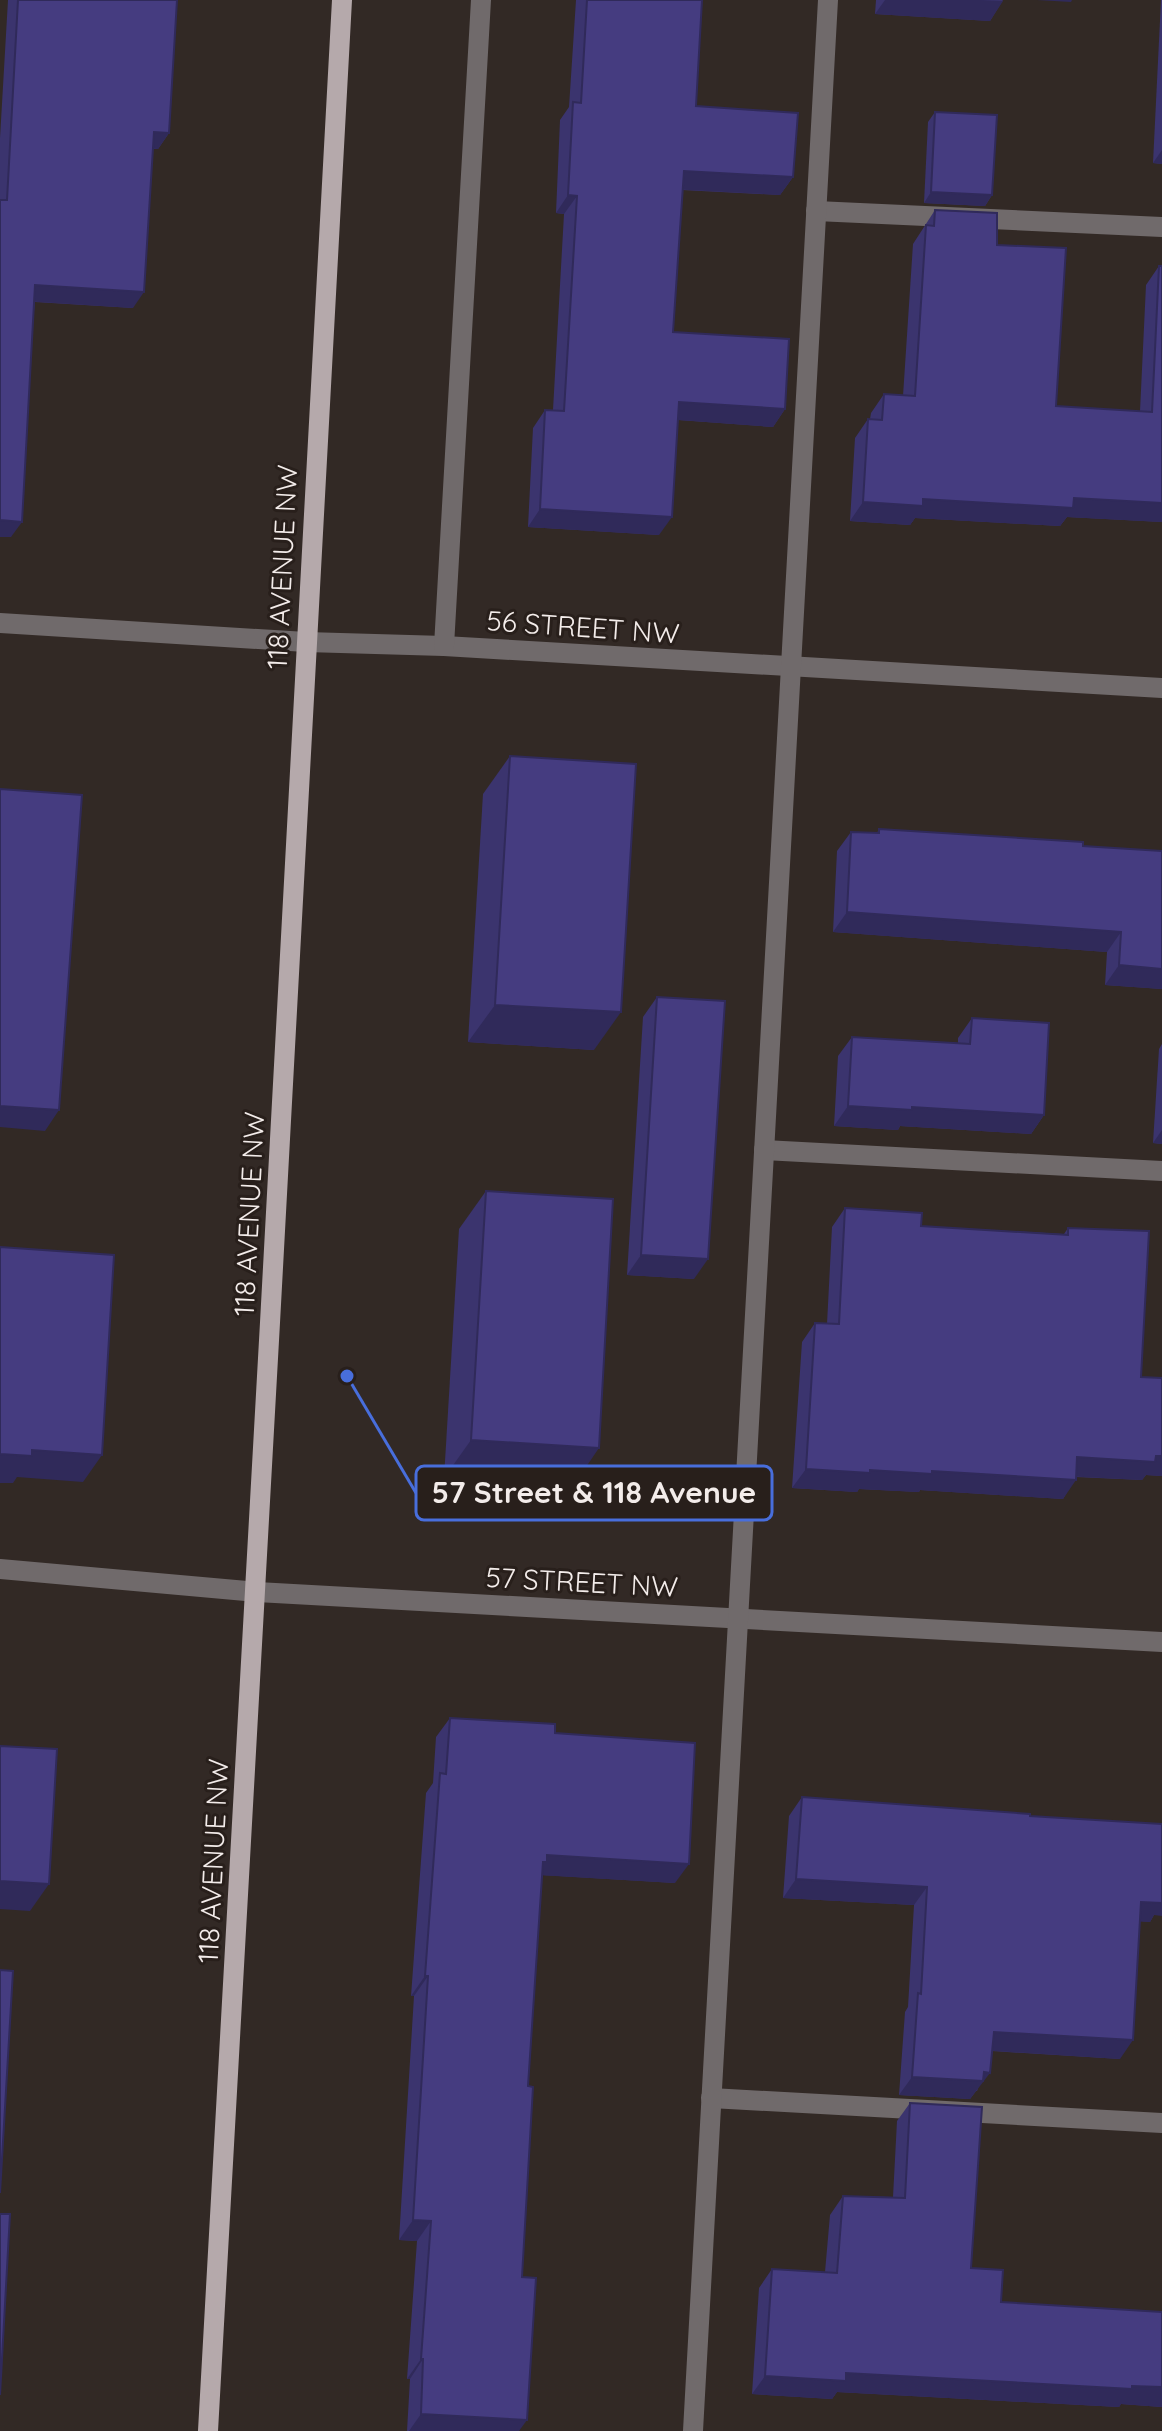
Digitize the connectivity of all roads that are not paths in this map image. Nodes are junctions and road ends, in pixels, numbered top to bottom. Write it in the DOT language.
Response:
graph roads {
  1 [pos="342,0"];
  2 [pos="481,0"];
  3 [pos="828,0"];
  4 [pos="816,211"];
  5 [pos="1162,227"];
  6 [pos="0,623"];
  7 [pos="306,642"];
  8 [pos="444,646"];
  9 [pos="791,668"];
  10 [pos="1162,688"];
  11 [pos="764,1150"];
  12 [pos="1162,1171"];
  13 [pos="0,1569"];
  14 [pos="257,1592"];
  15 [pos="738,1619"];
  16 [pos="1162,1642"];
  17 [pos="711,2098"];
  18 [pos="1162,2123"];
  19 [pos="208,2431"];
  20 [pos="693,2431"];
  1 -- 7 [label="main road, 118 AVENUE NW"];
  2 -- 8 [label="street"];
  3 -- 4 [label="street"];
  4 -- 5 [label="street"];
  4 -- 9 [label="street"];
  6 -- 7 [label="street, 56 STREET NW"];
  7 -- 8 [label="street, 56 STREET NW"];
  7 -- 14 [label="main road, 118 AVENUE NW"];
  8 -- 9 [label="street, 56 STREET NW"];
  9 -- 10 [label="street, 56 STREET NW"];
  9 -- 11 [label="street"];
  11 -- 12 [label="street"];
  11 -- 15 [label="street"];
  13 -- 14 [label="street, 57 STREET NW"];
  14 -- 15 [label="street, 57 STREET NW"];
  14 -- 19 [label="main road, 118 AVENUE NW"];
  15 -- 16 [label="street, 57 STREET NW"];
  15 -- 17 [label="street"];
  17 -- 18 [label="street"];
  17 -- 20 [label="street"];
}
